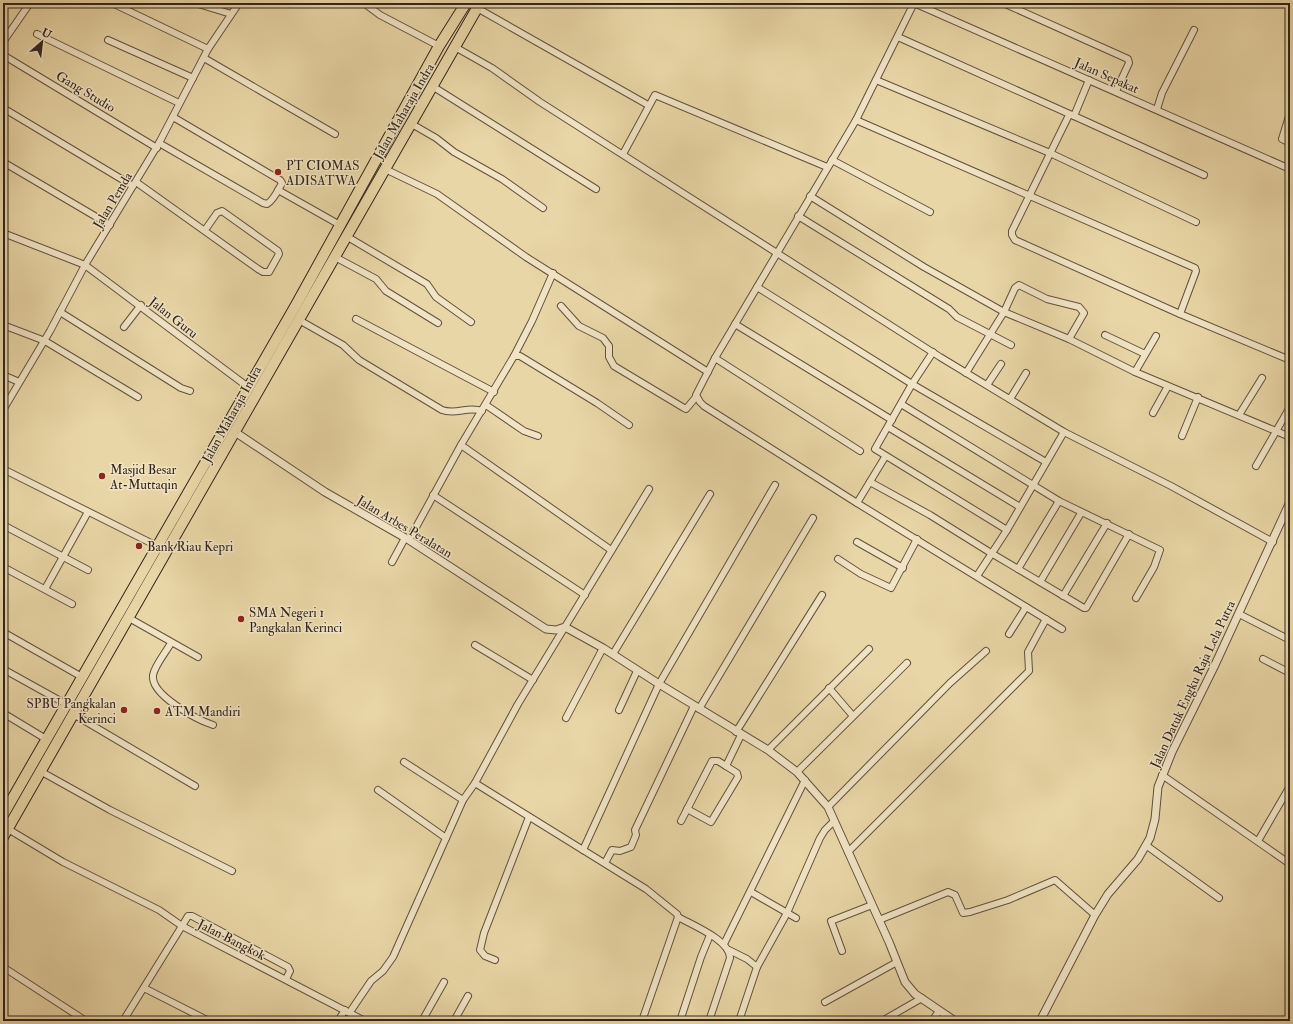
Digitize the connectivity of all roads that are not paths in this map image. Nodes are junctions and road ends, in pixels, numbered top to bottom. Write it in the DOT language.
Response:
graph roads {
  1 [pos="30,3"];
  2 [pos="112,3"];
  3 [pos="195,3"];
  4 [pos="239,3"];
  5 [pos="364,3"];
  6 [pos="466,3"];
  7 [pos="914,3"];
  8 [pos="1003,3"];
  9 [pos="479,5"];
  10 [pos="230,14"];
  11 [pos="1194,30"];
  12 [pos="37,34"];
  13 [pos="898,37"];
  14 [pos="108,40"];
  15 [pos="3,42"];
  16 [pos="440,46"];
  17 [pos="455,47"];
  18 [pos="208,50"];
  19 [pos="3,55"];
  20 [pos="204,58"];
  21 [pos="193,78"];
  22 [pos="876,80"];
  23 [pos="1089,80"];
  24 [pos="432,86"];
  25 [pos="1116,91"];
  26 [pos="179,103"];
  27 [pos="648,105"];
  28 [pos="3,108"];
  29 [pos="1157,110"];
  30 [pos="1290,113"];
  31 [pos="1071,115"];
  32 [pos="173,117"];
  33 [pos="856,120"];
  34 [pos="410,123"];
  35 [pos="335,134"];
  36 [pos="1290,143"];
  37 [pos="158,145"];
  38 [pos="1050,153"];
  39 [pos="623,154"];
  40 [pos="832,160"];
  41 [pos="3,162"];
  42 [pos="828,167"];
  43 [pos="385,169"];
  44 [pos="1290,169"];
  45 [pos="1204,175"];
  46 [pos="134,184"];
  47 [pos="596,189"];
  48 [pos="278,190"];
  49 [pos="810,196"];
  50 [pos="1030,196"];
  51 [pos="543,208"];
  52 [pos="930,212"];
  53 [pos="798,216"];
  54 [pos="1196,222"];
  55 [pos="110,225"];
  56 [pos="340,225"];
  57 [pos="204,230"];
  58 [pos="3,233"];
  59 [pos="346,236"];
  60 [pos="777,252"];
  61 [pos="335,257"];
  62 [pos="85,265"];
  63 [pos="553,273"];
  64 [pos="757,287"];
  65 [pos="141,305"];
  66 [pos="561,306"];
  67 [pos="60,312"];
  68 [pos="1004,312"];
  69 [pos="1180,314"];
  70 [pos="356,319"];
  71 [pos="299,320"];
  72 [pos="471,322"];
  73 [pos="438,323"];
  74 [pos="735,324"];
  75 [pos="3,325"];
  76 [pos="124,327"];
  77 [pos="990,335"];
  78 [pos="1105,335"];
  79 [pos="1156,336"];
  80 [pos="1069,339"];
  81 [pos="45,340"];
  82 [pos="1011,345"];
  83 [pos="933,352"];
  84 [pos="1145,354"];
  85 [pos="514,356"];
  86 [pos="715,358"];
  87 [pos="1290,360"];
  88 [pos="1001,364"];
  89 [pos="708,372"];
  90 [pos="1026,372"];
  91 [pos="1135,372"];
  92 [pos="966,373"];
  93 [pos="3,375"];
  94 [pos="261,375"];
  95 [pos="1262,378"];
  96 [pos="20,382"];
  97 [pos="912,384"];
  98 [pos="987,385"];
  99 [pos="1168,386"];
  100 [pos="248,387"];
  101 [pos="190,391"];
  102 [pos="494,392"];
  103 [pos="138,397"];
  104 [pos="696,397"];
  105 [pos="1198,398"];
  106 [pos="1010,399"];
  107 [pos="901,404"];
  108 [pos="486,406"];
  109 [pos="1290,407"];
  110 [pos="3,410"];
  111 [pos="482,411"];
  112 [pos="1153,413"];
  113 [pos="1239,415"];
  114 [pos="892,420"];
  115 [pos="629,425"];
  116 [pos="888,426"];
  117 [pos="235,432"];
  118 [pos="1064,432"];
  119 [pos="1277,432"];
  120 [pos="538,436"];
  121 [pos="1182,436"];
  122 [pos="1290,437"];
  123 [pos="461,445"];
  124 [pos="860,451"];
  125 [pos="885,457"];
  126 [pos="1046,462"];
  127 [pos="1256,466"];
  128 [pos="3,469"];
  129 [pos="870,482"];
  130 [pos="1033,485"];
  131 [pos="775,486"];
  132 [pos="649,489"];
  133 [pos="710,494"];
  134 [pos="433,495"];
  135 [pos="1059,501"];
  136 [pos="1290,502"];
  137 [pos="857,503"];
  138 [pos="1020,507"];
  139 [pos="88,512"];
  140 [pos="1081,513"];
  141 [pos="813,518"];
  142 [pos="1107,524"];
  143 [pos="3,525"];
  144 [pos="1007,530"];
  145 [pos="1129,534"];
  146 [pos="407,539"];
  147 [pos="917,539"];
  148 [pos="857,542"];
  149 [pos="1273,542"];
  150 [pos="156,546"];
  151 [pos="611,550"];
  152 [pos="991,554"];
  153 [pos="63,556"];
  154 [pos="838,559"];
  155 [pos="392,562"];
  156 [pos="3,567"];
  157 [pos="903,568"];
  158 [pos="1018,568"];
  159 [pos="88,570"];
  160 [pos="977,576"];
  161 [pos="1040,582"];
  162 [pos="45,589"];
  163 [pos="585,594"];
  164 [pos="822,595"];
  165 [pos="1063,596"];
  166 [pos="1136,598"];
  167 [pos="72,604"];
  168 [pos="1026,607"];
  169 [pos="1239,614"];
  170 [pos="129,618"];
  171 [pos="1046,619"];
  172 [pos="565,627"];
  173 [pos="1062,629"];
  174 [pos="3,632"];
  175 [pos="1009,634"];
  176 [pos="1290,640"];
  177 [pos="171,642"];
  178 [pos="475,645"];
  179 [pos="603,648"];
  180 [pos="869,649"];
  181 [pos="986,651"];
  182 [pos="613,654"];
  183 [pos="198,657"];
  184 [pos="1263,659"];
  185 [pos="907,663"];
  186 [pos="3,670"];
  187 [pos="637,671"];
  188 [pos="1289,671"];
  189 [pos="82,678"];
  190 [pos="533,680"];
  191 [pos="659,684"];
  192 [pos="829,688"];
  193 [pos="66,704"];
  194 [pos="696,708"];
  195 [pos="619,710"];
  196 [pos="3,712"];
  197 [pos="74,714"];
  198 [pos="853,716"];
  199 [pos="566,718"];
  200 [pos="213,725"];
  201 [pos="738,734"];
  202 [pos="46,738"];
  203 [pos="768,750"];
  204 [pos="39,751"];
  205 [pos="48,758"];
  206 [pos="404,762"];
  207 [pos="726,766"];
  208 [pos="40,771"];
  209 [pos="797,772"];
  210 [pos="1162,775"];
  211 [pos="805,780"];
  212 [pos="475,783"];
  213 [pos="195,786"];
  214 [pos="1290,786"];
  215 [pos="378,790"];
  216 [pos="463,800"];
  217 [pos="828,807"];
  218 [pos="687,809"];
  219 [pos="3,815"];
  220 [pos="529,817"];
  221 [pos="681,821"];
  222 [pos="834,821"];
  223 [pos="5,833"];
  224 [pos="446,838"];
  225 [pos="1258,841"];
  226 [pos="1147,846"];
  227 [pos="583,850"];
  228 [pos="848,852"];
  229 [pos="605,863"];
  230 [pos="1290,864"];
  231 [pos="232,871"];
  232 [pos="751,892"];
  233 [pos="1219,898"];
  234 [pos="872,904"];
  235 [pos="787,913"];
  236 [pos="1095,915"];
  237 [pos="678,918"];
  238 [pos="796,918"];
  239 [pos="879,920"];
  240 [pos="182,926"];
  241 [pos="710,935"];
  242 [pos="724,944"];
  243 [pos="729,950"];
  244 [pos="842,951"];
  245 [pos="495,960"];
  246 [pos="897,962"];
  247 [pos="3,967"];
  248 [pos="757,967"];
  249 [pos="286,979"];
  250 [pos="444,982"];
  251 [pos="144,988"];
  252 [pos="468,996"];
  253 [pos="922,998"];
  254 [pos="825,1002"];
  255 [pos="348,1011"];
  256 [pos="939,1011"];
  257 [pos="86,1021"];
  258 [pos="123,1021"];
  259 [pos="209,1021"];
  260 [pos="338,1021"];
  261 [pos="365,1021"];
  262 [pos="422,1021"];
  263 [pos="454,1021"];
  264 [pos="642,1021"];
  265 [pos="680,1021"];
  266 [pos="709,1021"];
  267 [pos="739,1021"];
  268 [pos="882,1021"];
  269 [pos="932,1021"];
  270 [pos="955,1021"];
  271 [pos="1040,1021"];
  1 -- 15 [label="street"];
  2 -- 18 [label="street"];
  3 -- 10 [label="street"];
  4 -- 10 [label="street, Jalan Pemda"];
  5 -- 16 [label="street"];
  6 -- 16 [label="highway, Jalan Maharaja Indra"];
  7 -- 13 [label="street"];
  7 -- 23 [label="street, Jalan Sepakat"];
  8 -- 25 [label="street"];
  9 -- 17 [label="highway, Jalan Maharaja Indra"];
  9 -- 27 [label="street"];
  10 -- 18 [label="street, Jalan Pemda"];
  11 -- 29 [label="street"];
  12 -- 26 [label="street"];
  13 -- 22 [label="street"];
  13 -- 31 [label="street"];
  14 -- 21 [label="street"];
  16 -- 56 [label="highway, Jalan Maharaja Indra"];
  17 -- 24 [label="highway, Jalan Maharaja Indra"];
  17 -- 39 [label="street"];
  18 -- 20 [label="street, Jalan Pemda"];
  19 -- 37 [label="street, Gang Studio"];
  20 -- 21 [label="street, Jalan Pemda"];
  20 -- 35 [label="street"];
  21 -- 26 [label="street, Jalan Pemda"];
  22 -- 33 [label="street"];
  22 -- 38 [label="street"];
  23 -- 25 [label="street, Jalan Sepakat"];
  23 -- 31 [label="street"];
  24 -- 34 [label="highway, Jalan Maharaja Indra"];
  24 -- 47 [label="street"];
  25 -- 29 [label="street, Jalan Sepakat"];
  26 -- 32 [label="street, Jalan Pemda"];
  27 -- 39 [label="street"];
  27 -- 42 [label="street"];
  28 -- 46 [label="street"];
  29 -- 44 [label="street, Jalan Sepakat"];
  30 -- 36 [label="street"];
  31 -- 38 [label="street"];
  31 -- 45 [label="street"];
  32 -- 37 [label="street, Jalan Pemda"];
  32 -- 48 [label="street"];
  33 -- 40 [label="street"];
  33 -- 50 [label="street"];
  34 -- 43 [label="highway, Jalan Maharaja Indra"];
  34 -- 51 [label="street"];
  37 -- 46 [label="street, Jalan Pemda"];
  37 -- 48 [label="street, Gang Studio"];
  38 -- 50 [label="street"];
  38 -- 54 [label="street"];
  39 -- 60 [label="street"];
  40 -- 42 [label="street"];
  40 -- 52 [label="street"];
  41 -- 55 [label="street"];
  42 -- 49 [label="street"];
  43 -- 59 [label="highway, Jalan Maharaja Indra"];
  43 -- 63 [label="street"];
  46 -- 55 [label="street, Jalan Pemda"];
  46 -- 57 [label="street"];
  48 -- 56 [label="street"];
  49 -- 53 [label="street"];
  49 -- 68 [label="street"];
  50 -- 69 [label="street"];
  50 -- 69 [label="street"];
  53 -- 60 [label="street"];
  53 -- 77 [label="street"];
  55 -- 62 [label="street, Jalan Pemda"];
  56 -- 94 [label="highway, Jalan Maharaja Indra"];
  57 -- 57 [label="street"];
  58 -- 62 [label="street, Jalan Guru"];
  59 -- 61 [label="highway, Jalan Maharaja Indra"];
  59 -- 72 [label="street"];
  60 -- 64 [label="street"];
  60 -- 83 [label="street"];
  61 -- 71 [label="highway, Jalan Maharaja Indra"];
  61 -- 73 [label="street"];
  62 -- 65 [label="street, Jalan Guru"];
  62 -- 67 [label="street, Jalan Pemda"];
  63 -- 85 [label="street"];
  63 -- 89 [label="street"];
  64 -- 74 [label="street"];
  64 -- 97 [label="street"];
  65 -- 76 [label="street"];
  65 -- 100 [label="street, Jalan Guru"];
  66 -- 104 [label="street"];
  67 -- 81 [label="street, Jalan Pemda"];
  67 -- 101 [label="street"];
  68 -- 77 [label="street"];
  68 -- 80 [label="street"];
  68 -- 80 [label="street"];
  69 -- 87 [label="street"];
  70 -- 102 [label="street"];
  71 -- 94 [label="highway, Jalan Maharaja Indra"];
  71 -- 111 [label="street"];
  74 -- 86 [label="street"];
  74 -- 114 [label="street"];
  75 -- 81 [label="street"];
  77 -- 82 [label="street"];
  77 -- 92 [label="street"];
  78 -- 84 [label="street"];
  79 -- 84 [label="street"];
  80 -- 91 [label="street"];
  81 -- 96 [label="street, Jalan Pemda"];
  81 -- 103 [label="street"];
  83 -- 92 [label="street"];
  83 -- 97 [label="street"];
  84 -- 91 [label="street"];
  85 -- 102 [label="street"];
  85 -- 115 [label="street"];
  86 -- 89 [label="street"];
  86 -- 124 [label="street"];
  88 -- 98 [label="street"];
  89 -- 104 [label="street"];
  90 -- 106 [label="street"];
  91 -- 99 [label="street"];
  92 -- 98 [label="street"];
  93 -- 96 [label="street"];
  94 -- 100 [label="highway, Jalan Maharaja Indra"];
  94 -- 117 [label="highway, Jalan Maharaja Indra"];
  95 -- 113 [label="street"];
  96 -- 110 [label="street, Jalan Pemda"];
  97 -- 107 [label="street"];
  97 -- 126 [label="street"];
  98 -- 106 [label="street"];
  99 -- 105 [label="street"];
  99 -- 112 [label="street"];
  100 -- 150 [label="highway, Jalan Maharaja Indra"];
  102 -- 108 [label="street"];
  104 -- 137 [label="street"];
  105 -- 113 [label="street"];
  105 -- 121 [label="street"];
  106 -- 118 [label="street"];
  107 -- 114 [label="street"];
  107 -- 130 [label="street"];
  108 -- 111 [label="street"];
  108 -- 120 [label="street"];
  109 -- 119 [label="street"];
  111 -- 123 [label="street"];
  113 -- 119 [label="street"];
  114 -- 116 [label="street"];
  116 -- 125 [label="street"];
  116 -- 138 [label="street"];
  117 -- 146 [label="street, Jalan Arbes Peralatan"];
  117 -- 170 [label="highway, Jalan Maharaja Indra"];
  118 -- 126 [label="street"];
  118 -- 149 [label="street"];
  119 -- 122 [label="street"];
  119 -- 127 [label="street"];
  123 -- 134 [label="street"];
  123 -- 151 [label="street"];
  125 -- 129 [label="street"];
  125 -- 144 [label="street"];
  126 -- 130 [label="street"];
  128 -- 139 [label="street"];
  129 -- 137 [label="street"];
  129 -- 152 [label="street"];
  130 -- 135 [label="street"];
  130 -- 138 [label="street"];
  131 -- 191 [label="street"];
  132 -- 151 [label="street"];
  133 -- 182 [label="street"];
  134 -- 146 [label="street"];
  134 -- 163 [label="street"];
  135 -- 140 [label="street"];
  135 -- 158 [label="street"];
  136 -- 149 [label="street, Jalan Datuk Engku Raja Lela Putra"];
  137 -- 147 [label="street"];
  138 -- 144 [label="street"];
  139 -- 150 [label="street"];
  139 -- 153 [label="street"];
  140 -- 142 [label="street"];
  140 -- 161 [label="street"];
  141 -- 194 [label="street"];
  142 -- 145 [label="street"];
  142 -- 165 [label="street"];
  143 -- 153 [label="street"];
  144 -- 152 [label="street"];
  145 -- 165 [label="street"];
  145 -- 166 [label="street"];
  146 -- 155 [label="street"];
  146 -- 172 [label="street, Jalan Arbes Peralatan"];
  147 -- 157 [label="street"];
  147 -- 160 [label="street"];
  148 -- 157 [label="street"];
  149 -- 169 [label="street, Jalan Datuk Engku Raja Lela Putra"];
  150 -- 189 [label="highway, Jalan Maharaja Indra"];
  151 -- 163 [label="street"];
  152 -- 158 [label="street"];
  152 -- 160 [label="street"];
  153 -- 159 [label="street"];
  153 -- 162 [label="street"];
  154 -- 157 [label="street"];
  156 -- 162 [label="street"];
  158 -- 161 [label="street"];
  160 -- 168 [label="street"];
  161 -- 165 [label="street"];
  162 -- 167 [label="street"];
  163 -- 172 [label="street"];
  164 -- 201 [label="street"];
  168 -- 171 [label="street"];
  168 -- 175 [label="street"];
  169 -- 176 [label="street"];
  169 -- 210 [label="street, Jalan Datuk Engku Raja Lela Putra"];
  170 -- 177 [label="street"];
  170 -- 197 [label="highway, Jalan Maharaja Indra"];
  171 -- 173 [label="street"];
  171 -- 228 [label="street"];
  172 -- 179 [label="street"];
  172 -- 190 [label="street"];
  174 -- 189 [label="street"];
  177 -- 183 [label="street"];
  177 -- 200 [label="street"];
  178 -- 190 [label="street"];
  179 -- 182 [label="street"];
  179 -- 199 [label="street"];
  180 -- 192 [label="street"];
  181 -- 217 [label="street"];
  182 -- 187 [label="street"];
  184 -- 188 [label="street"];
  185 -- 198 [label="street"];
  186 -- 193 [label="street"];
  187 -- 191 [label="street"];
  187 -- 195 [label="street"];
  189 -- 193 [label="highway, Jalan Maharaja Indra"];
  190 -- 212 [label="street"];
  191 -- 194 [label="street"];
  191 -- 227 [label="street"];
  192 -- 198 [label="street"];
  192 -- 203 [label="street"];
  193 -- 202 [label="highway, Jalan Maharaja Indra"];
  194 -- 201 [label="street"];
  194 -- 229 [label="street"];
  196 -- 202 [label="street"];
  197 -- 205 [label="highway, Jalan Maharaja Indra"];
  197 -- 213 [label="street"];
  198 -- 209 [label="street"];
  201 -- 203 [label="street"];
  201 -- 207 [label="street"];
  202 -- 204 [label="highway, Jalan Maharaja Indra"];
  203 -- 209 [label="street"];
  204 -- 205 [label="highway"];
  204 -- 219 [label="highway, Jalan Maharaja Indra"];
  205 -- 208 [label="highway, Jalan Maharaja Indra"];
  206 -- 216 [label="street"];
  207 -- 218 [label="street"];
  207 -- 218 [label="street"];
  208 -- 223 [label="highway, Jalan Maharaja Indra"];
  208 -- 231 [label="street"];
  209 -- 211 [label="street"];
  210 -- 225 [label="street"];
  210 -- 226 [label="street, Jalan Datuk Engku Raja Lela Putra"];
  211 -- 217 [label="street"];
  211 -- 232 [label="street"];
  212 -- 216 [label="street"];
  212 -- 220 [label="street"];
  214 -- 225 [label="street"];
  215 -- 224 [label="street"];
  216 -- 224 [label="street"];
  217 -- 222 [label="street"];
  218 -- 221 [label="street"];
  220 -- 227 [label="street"];
  220 -- 245 [label="street"];
  222 -- 228 [label="street"];
  222 -- 235 [label="street"];
  223 -- 240 [label="street"];
  224 -- 255 [label="street"];
  225 -- 230 [label="street"];
  226 -- 233 [label="street"];
  226 -- 236 [label="street, Jalan Datuk Engku Raja Lela Putra"];
  227 -- 229 [label="street"];
  228 -- 234 [label="street"];
  229 -- 237 [label="street"];
  232 -- 235 [label="street"];
  232 -- 242 [label="street"];
  234 -- 239 [label="street"];
  234 -- 244 [label="street"];
  235 -- 238 [label="street"];
  235 -- 248 [label="street"];
  236 -- 239 [label="street"];
  236 -- 271 [label="street, Jalan Datuk Engku Raja Lela Putra"];
  237 -- 241 [label="street"];
  237 -- 264 [label="street"];
  239 -- 246 [label="street"];
  240 -- 249 [label="street, Jalan Bangkok"];
  240 -- 249 [label="street"];
  240 -- 251 [label="street, Jalan Bangkok"];
  241 -- 242 [label="street"];
  241 -- 265 [label="street"];
  242 -- 243 [label="street"];
  243 -- 248 [label="street"];
  243 -- 266 [label="street"];
  246 -- 253 [label="street"];
  246 -- 254 [label="street"];
  247 -- 257 [label="street"];
  248 -- 267 [label="street"];
  249 -- 255 [label="street, Jalan Bangkok"];
  250 -- 262 [label="street"];
  251 -- 258 [label="street, Jalan Bangkok"];
  251 -- 259 [label="street"];
  252 -- 263 [label="street"];
  253 -- 256 [label="street"];
  253 -- 268 [label="street"];
  255 -- 260 [label="street"];
  255 -- 261 [label="street, Jalan Bangkok"];
  256 -- 269 [label="street"];
  256 -- 270 [label="street"];
}
